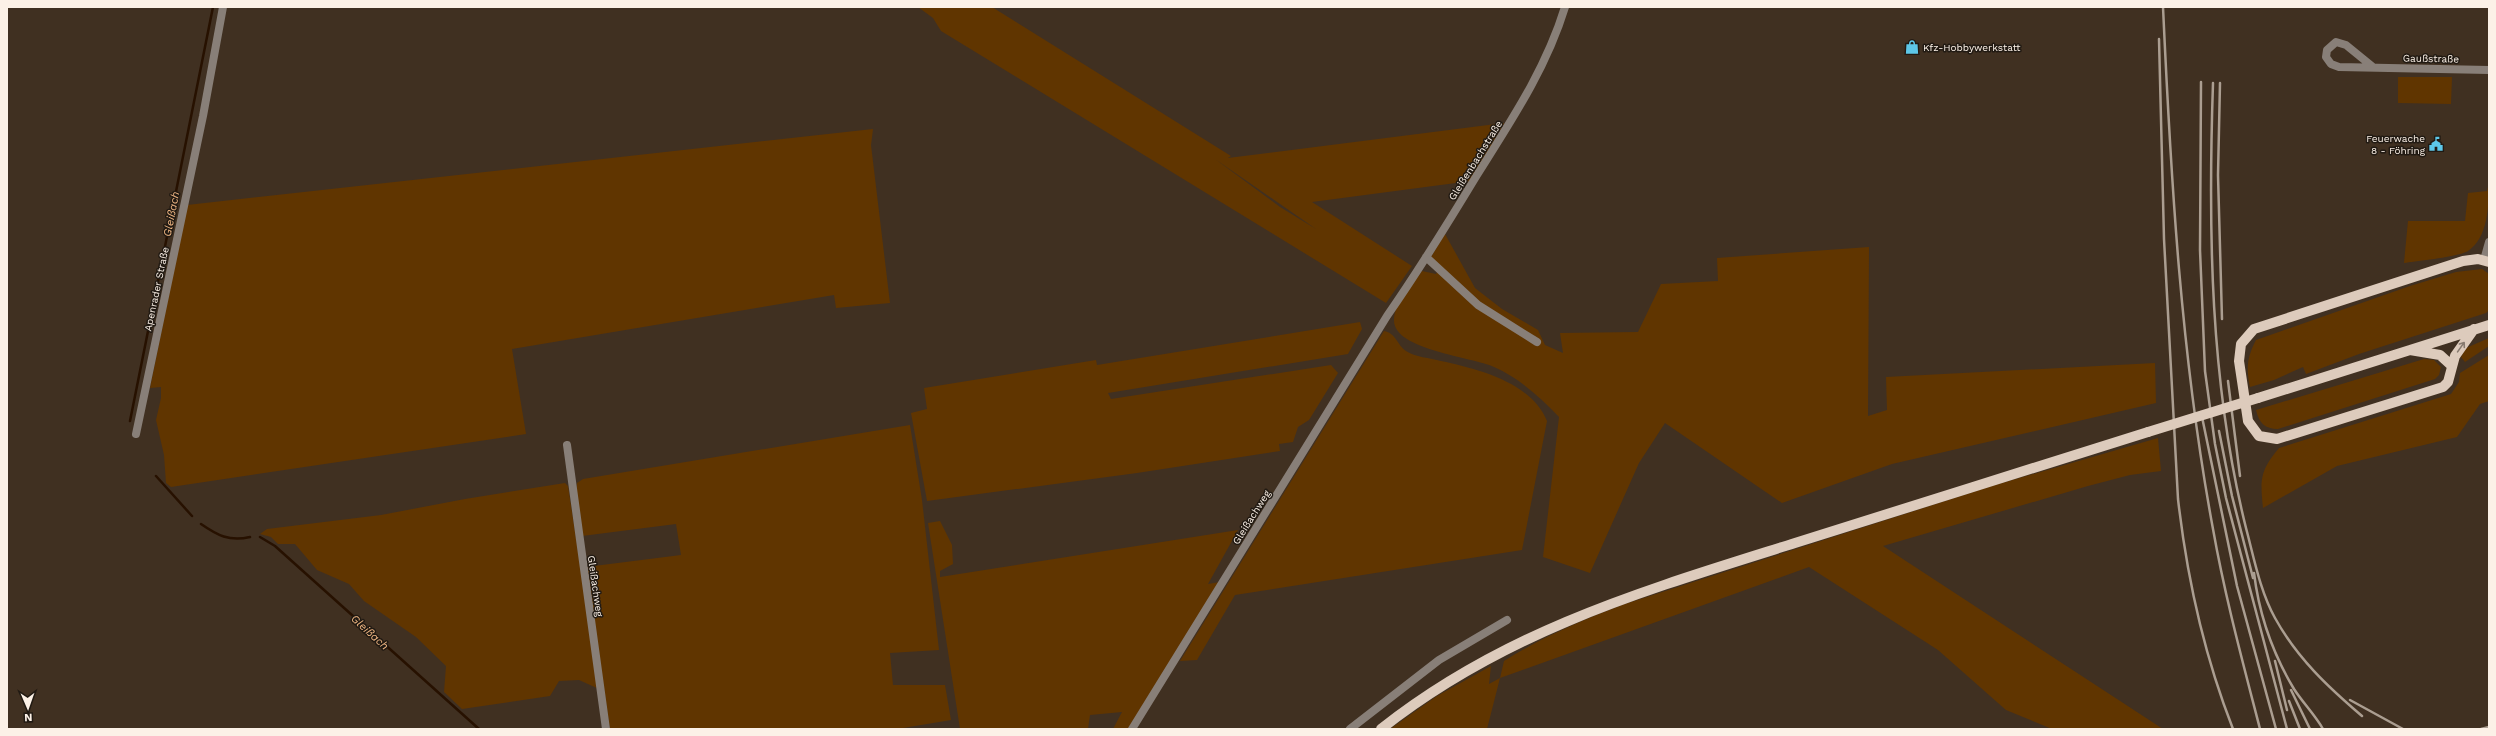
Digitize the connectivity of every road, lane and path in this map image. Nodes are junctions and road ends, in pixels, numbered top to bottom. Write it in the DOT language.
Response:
graph roads {
  1 [pos="223,7"];
  2 [pos="1565,7"];
  3 [pos="2373,67"];
  4 [pos="2489,70"];
  5 [pos="2489,242"];
  6 [pos="1426,257"];
  7 [pos="2487,261"];
  8 [pos="1387,316"];
  9 [pos="2484,325"];
  10 [pos="1537,342"];
  11 [pos="2410,350"];
  12 [pos="2452,366"];
  13 [pos="136,434"];
  14 [pos="566,445"];
  15 [pos="1507,620"];
  16 [pos="606,729"];
  17 [pos="1132,729"];
  18 [pos="1350,729"];
  19 [pos="1380,729"];
  1 -- 13 [label="street, Apenrader Straße"];
  2 -- 6 [label="street, Gleißenbachstraße"];
  3 -- 3 [label="street, Gaußstraße"];
  3 -- 4 [label="street, Gaußstraße"];
  5 -- 7 [label="street"];
  6 -- 8 [label="street, Gleißenbachstraße"];
  6 -- 10 [label="street"];
  7 -- 12 [label="main road"];
  8 -- 17 [label="street, Gleißachweg"];
  9 -- 11 [label="main road"];
  12 -- 9 [label="main road, one-way"];
  11 -- 12 [label="main road"];
  11 -- 19 [label="main road, bridge"];
  14 -- 16 [label="street, Gleißachweg"];
  15 -- 18 [label="street"];
}
